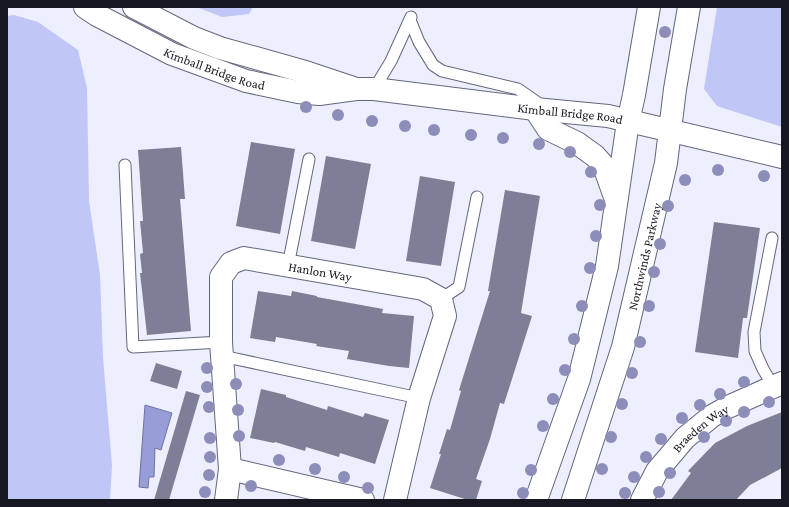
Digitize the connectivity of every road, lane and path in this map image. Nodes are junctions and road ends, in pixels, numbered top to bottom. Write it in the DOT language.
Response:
graph roads {
  1 [pos="85,7"];
  2 [pos="134,7"];
  3 [pos="649,7"];
  4 [pos="689,7"];
  5 [pos="365,89"];
  6 [pos="541,110"];
  7 [pos="628,122"];
  8 [pos="670,131"];
  9 [pos="782,157"];
  10 [pos="309,159"];
  11 [pos="125,165"];
  12 [pos="477,197"];
  13 [pos="616,200"];
  14 [pos="772,238"];
  15 [pos="288,266"];
  16 [pos="441,299"];
  17 [pos="222,349"];
  18 [pos="778,384"];
  19 [pos="419,398"];
  20 [pos="230,469"];
  21 [pos="227,500"];
  22 [pos="363,500"];
  23 [pos="395,500"];
  24 [pos="536,500"];
  25 [pos="573,500"];
  26 [pos="642,500"];
  1 -- 5 [label="street, Kimball Bridge Road"];
  2 -- 5 [label="street, Kimball Bridge Road"];
  3 -- 7 [label="street"];
  4 -- 8 [label="street, Northwinds Parkway"];
  5 -- 6 [label="street, Kimball Bridge Road"];
  5 -- 6 [label="lane"];
  6 -- 7 [label="street, Kimball Bridge Road"];
  6 -- 13 [label="street"];
  7 -- 8 [label="street, Kimball Bridge Road"];
  7 -- 13 [label="street"];
  8 -- 9 [label="street, Kimball Bridge Road"];
  8 -- 25 [label="street, Northwinds Parkway"];
  10 -- 15 [label="lane"];
  11 -- 17 [label="lane"];
  12 -- 16 [label="lane"];
  13 -- 24 [label="street"];
  14 -- 18 [label="lane"];
  15 -- 16 [label="street, Hanlon Way"];
  15 -- 17 [label="street, Hanlon Way"];
  16 -- 19 [label="street"];
  17 -- 19 [label="lane"];
  17 -- 20 [label="street, Hanlon Way"];
  18 -- 26 [label="street, Braeden Way"];
  19 -- 23 [label="street"];
  20 -- 21 [label="street, Hanlon Way"];
  20 -- 22 [label="street"];
}
